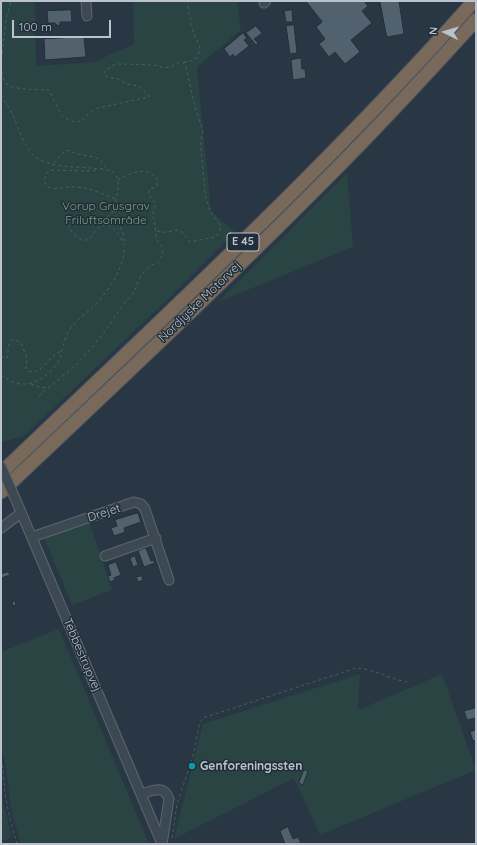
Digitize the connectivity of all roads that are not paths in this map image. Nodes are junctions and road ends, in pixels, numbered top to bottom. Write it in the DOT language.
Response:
graph roads {
  1 [pos="86,1"];
  2 [pos="474,1"];
  3 [pos="87,16"];
  4 [pos="476,20"];
  5 [pos="1,466"];
  6 [pos="1,473"];
  7 [pos="1,492"];
  8 [pos="19,509"];
  9 [pos="1,528"];
  10 [pos="32,537"];
  11 [pos="156,538"];
  12 [pos="105,556"];
  13 [pos="169,580"];
  14 [pos="140,794"];
  15 [pos="165,843"];
  1 -- 3 [label="street"];
  2 -- 6 [label="highway, Nordjyske Motorvej / E 45"];
  4 -- 7 [label="highway, Nordjyske Motorvej / E 45"];
  5 -- 8 [label="street, Tebbestrupvej, bridge"];
  8 -- 9 [label="street"];
  8 -- 10 [label="street, Tebbestrupvej"];
  10 -- 11 [label="street, Drejet"];
  10 -- 14 [label="street, Tebbestrupvej"];
  11 -- 12 [label="street"];
  11 -- 13 [label="street, Drejet"];
  14 -- 15 [label="street, Tebbestrupvej"];
  14 -- 15 [label="street"];
}
